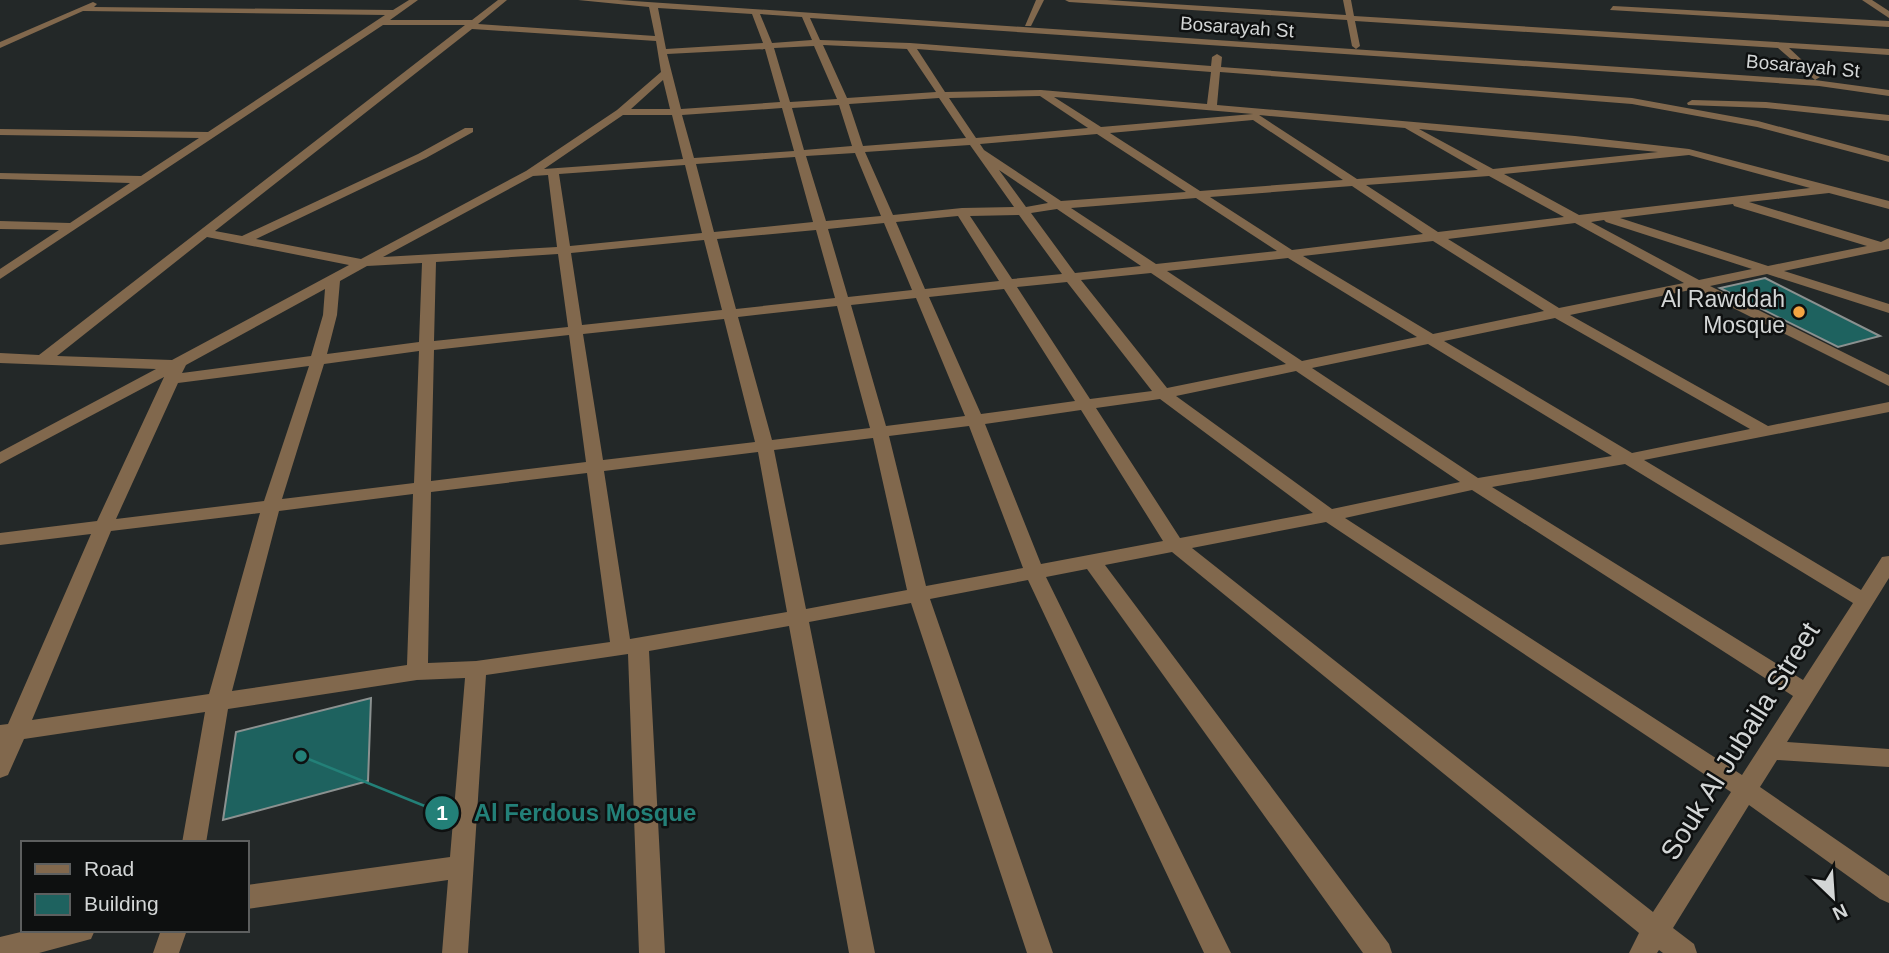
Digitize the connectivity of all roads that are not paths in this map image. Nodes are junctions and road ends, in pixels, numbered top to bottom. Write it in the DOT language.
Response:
graph roads {
  1 [pos="102,0"];
  2 [pos="218,0"];
  3 [pos="414,0"];
  4 [pos="503,0"];
  5 [pos="582,0"];
  6 [pos="1040,0"];
  7 [pos="1069,0"];
  8 [pos="1347,0"];
  9 [pos="1866,0"];
  10 [pos="680,2"];
  11 [pos="85,4"];
  12 [pos="1610,4"];
  13 [pos="653,5"];
  14 [pos="359,12"];
  15 [pos="755,12"];
  16 [pos="394,13"];
  17 [pos="805,15"];
  18 [pos="1889,15"];
  19 [pos="1620,17"];
  20 [pos="1351,18"];
  21 [pos="381,22"];
  22 [pos="472,24"];
  23 [pos="1028,24"];
  24 [pos="1889,24"];
  25 [pos="1628,26"];
  26 [pos="1635,35"];
  27 [pos="0,37"];
  28 [pos="820,43"];
  29 [pos="1218,43"];
  30 [pos="0,45"];
  31 [pos="1780,45"];
  32 [pos="660,46"];
  33 [pos="769,46"];
  34 [pos="910,46"];
  35 [pos="1356,46"];
  36 [pos="1889,52"];
  37 [pos="1216,69"];
  38 [pos="666,73"];
  39 [pos="1815,77"];
  40 [pos="1889,84"];
  41 [pos="1041,93"];
  42 [pos="1889,93"];
  43 [pos="941,95"];
  44 [pos="843,101"];
  45 [pos="1632,101"];
  46 [pos="784,106"];
  47 [pos="1212,106"];
  48 [pos="677,112"];
  49 [pos="621,113"];
  50 [pos="1277,113"];
  51 [pos="1255,117"];
  52 [pos="1889,118"];
  53 [pos="1402,124"];
  54 [pos="469,130"];
  55 [pos="1103,130"];
  56 [pos="0,132"];
  57 [pos="211,135"];
  58 [pos="976,147"];
  59 [pos="859,150"];
  60 [pos="800,152"];
  61 [pos="1689,152"];
  62 [pos="1889,159"];
  63 [pos="690,161"];
  64 [pos="553,172"];
  65 [pos="1493,172"];
  66 [pos="530,173"];
  67 [pos="0,176"];
  68 [pos="143,180"];
  69 [pos="1357,182"];
  70 [pos="1889,188"];
  71 [pos="1830,189"];
  72 [pos="1198,194"];
  73 [pos="1732,201"];
  74 [pos="1875,201"];
  75 [pos="1059,205"];
  76 [pos="1889,205"];
  77 [pos="1023,211"];
  78 [pos="962,212"];
  79 [pos="1603,217"];
  80 [pos="890,218"];
  81 [pos="1580,220"];
  82 [pos="0,225"];
  83 [pos="819,225"];
  84 [pos="72,227"];
  85 [pos="205,233"];
  86 [pos="709,234"];
  87 [pos="1435,237"];
  88 [pos="246,239"];
  89 [pos="1887,245"];
  90 [pos="564,250"];
  91 [pos="1290,254"];
  92 [pos="429,259"];
  93 [pos="359,263"];
  94 [pos="1153,267"];
  95 [pos="1763,269"];
  96 [pos="0,275"];
  97 [pos="1070,276"];
  98 [pos="332,278"];
  99 [pos="1006,283"];
  100 [pos="1694,284"];
  101 [pos="921,292"];
  102 [pos="843,301"];
  103 [pos="1889,309"];
  104 [pos="1557,313"];
  105 [pos="730,314"];
  106 [pos="576,330"];
  107 [pos="1432,339"];
  108 [pos="426,346"];
  109 [pos="0,358"];
  110 [pos="43,359"];
  111 [pos="318,360"];
  112 [pos="1301,366"];
  113 [pos="174,372"];
  114 [pos="1889,382"];
  115 [pos="1163,394"];
  116 [pos="1083,405"];
  117 [pos="1889,407"];
  118 [pos="975,420"];
  119 [pos="1765,431"];
  120 [pos="880,432"];
  121 [pos="765,446"];
  122 [pos="0,459"];
  123 [pos="1626,459"];
  124 [pos="595,466"];
  125 [pos="1475,484"];
  126 [pos="423,488"];
  127 [pos="271,506"];
  128 [pos="1329,516"];
  129 [pos="104,526"];
  130 [pos="0,539"];
  131 [pos="1175,545"];
  132 [pos="1091,561"];
  133 [pos="1889,562"];
  134 [pos="1034,572"];
  135 [pos="1876,591"];
  136 [pos="918,594"];
  137 [pos="800,617"];
  138 [pos="630,647"];
  139 [pos="477,668"];
  140 [pos="417,672"];
  141 [pos="1806,693"];
  142 [pos="218,701"];
  143 [pos="8,732"];
  144 [pos="1770,750"];
  145 [pos="1889,758"];
  146 [pos="0,768"];
  147 [pos="1745,789"];
  148 [pos="194,841"];
  149 [pos="461,867"];
  150 [pos="1889,891"];
  151 [pos="248,897"];
  152 [pos="1656,930"];
  153 [pos="74,932"];
  154 [pos="173,932"];
  155 [pos="0,950"];
  156 [pos="166,953"];
  157 [pos="455,953"];
  158 [pos="652,953"];
  159 [pos="862,953"];
  160 [pos="1040,953"];
  161 [pos="1218,953"];
  162 [pos="1379,953"];
  163 [pos="1642,953"];
  164 [pos="1684,953"];
  1 -- 11 [label="street"];
  2 -- 14 [label="street"];
  3 -- 16 [label="street"];
  4 -- 22 [label="street"];
  5 -- 13 [label="street, Bosarayah St"];
  6 -- 23 [label="street"];
  7 -- 20 [label="street"];
  8 -- 20 [label="street"];
  9 -- 18 [label="street"];
  10 -- 13 [label="street, Bosarayah St"];
  10 -- 15 [label="street, Bosarayah St"];
  10 -- 23 [label="street, Bosarayah St"];
  11 -- 14 [label="street"];
  11 -- 27 [label="street"];
  11 -- 30 [label="street"];
  12 -- 19 [label="street"];
  12 -- 24 [label="street"];
  13 -- 32 [label="street"];
  14 -- 16 [label="street"];
  15 -- 17 [label="street, Bosarayah St"];
  15 -- 33 [label="street"];
  16 -- 21 [label="street"];
  17 -- 28 [label="street"];
  17 -- 29 [label="street, Bosarayah St"];
  20 -- 26 [label="street"];
  20 -- 35 [label="street"];
  21 -- 22 [label="street"];
  21 -- 57 [label="street"];
  22 -- 32 [label="street"];
  22 -- 85 [label="street"];
  23 -- 35 [label="street, Bosarayah St"];
  25 -- 26 [label="street"];
  26 -- 31 [label="street"];
  28 -- 33 [label="street"];
  28 -- 34 [label="street"];
  28 -- 44 [label="street"];
  29 -- 37 [label="street"];
  29 -- 42 [label="street, Bosarayah St"];
  31 -- 36 [label="street"];
  31 -- 39 [label="street"];
  32 -- 33 [label="street"];
  32 -- 38 [label="street"];
  33 -- 46 [label="street"];
  34 -- 37 [label="street"];
  34 -- 43 [label="street"];
  35 -- 39 [label="street, Bosarayah St"];
  37 -- 45 [label="street"];
  37 -- 47 [label="street"];
  38 -- 48 [label="street"];
  38 -- 49 [label="street"];
  39 -- 40 [label="street, Bosarayah St"];
  41 -- 43 [label="street"];
  41 -- 47 [label="street"];
  41 -- 55 [label="street"];
  43 -- 44 [label="street"];
  43 -- 58 [label="street"];
  44 -- 46 [label="street"];
  44 -- 59 [label="street"];
  45 -- 52 [label="street"];
  45 -- 62 [label="street"];
  46 -- 48 [label="street"];
  46 -- 60 [label="street"];
  47 -- 50 [label="street"];
  48 -- 49 [label="street"];
  48 -- 63 [label="street"];
  49 -- 66 [label="street"];
  50 -- 51 [label="street"];
  50 -- 53 [label="street"];
  51 -- 55 [label="street"];
  51 -- 69 [label="street"];
  53 -- 61 [label="street"];
  53 -- 65 [label="street"];
  54 -- 88 [label="street"];
  55 -- 58 [label="street"];
  55 -- 72 [label="street"];
  56 -- 57 [label="street"];
  57 -- 68 [label="street"];
  58 -- 59 [label="street"];
  58 -- 75 [label="street"];
  58 -- 77 [label="street"];
  59 -- 60 [label="street"];
  59 -- 80 [label="street"];
  60 -- 63 [label="street"];
  60 -- 83 [label="street"];
  61 -- 65 [label="street"];
  61 -- 71 [label="street"];
  63 -- 64 [label="street"];
  63 -- 86 [label="street"];
  64 -- 66 [label="street"];
  64 -- 90 [label="street"];
  65 -- 69 [label="street"];
  65 -- 81 [label="street"];
  66 -- 93 [label="street"];
  67 -- 68 [label="street"];
  68 -- 84 [label="street"];
  69 -- 72 [label="street"];
  69 -- 87 [label="street"];
  70 -- 74 [label="street"];
  71 -- 73 [label="street"];
  71 -- 74 [label="street"];
  72 -- 75 [label="street"];
  72 -- 91 [label="street"];
  73 -- 79 [label="street"];
  73 -- 89 [label="street"];
  74 -- 76 [label="street"];
  75 -- 77 [label="street"];
  75 -- 94 [label="street"];
  77 -- 78 [label="street"];
  77 -- 97 [label="street"];
  78 -- 80 [label="street"];
  78 -- 99 [label="street"];
  79 -- 81 [label="street"];
  79 -- 95 [label="street"];
  80 -- 83 [label="street"];
  80 -- 101 [label="street"];
  81 -- 87 [label="street"];
  81 -- 100 [label="street"];
  82 -- 84 [label="street"];
  83 -- 86 [label="street"];
  83 -- 102 [label="street"];
  84 -- 96 [label="street"];
  85 -- 88 [label="street"];
  85 -- 110 [label="street"];
  86 -- 90 [label="street"];
  86 -- 105 [label="street"];
  87 -- 91 [label="street"];
  87 -- 104 [label="street"];
  88 -- 93 [label="street"];
  89 -- 95 [label="street"];
  90 -- 92 [label="street"];
  90 -- 106 [label="street"];
  91 -- 94 [label="street"];
  91 -- 107 [label="street"];
  92 -- 93 [label="street"];
  92 -- 108 [label="street"];
  93 -- 98 [label="street"];
  94 -- 97 [label="street"];
  94 -- 112 [label="street"];
  95 -- 100 [label="street"];
  95 -- 103 [label="street"];
  97 -- 99 [label="street"];
  97 -- 115 [label="street"];
  98 -- 111 [label="street"];
  98 -- 113 [label="street"];
  99 -- 101 [label="street"];
  99 -- 116 [label="street"];
  100 -- 104 [label="street"];
  100 -- 114 [label="street"];
  101 -- 102 [label="street"];
  101 -- 118 [label="street"];
  102 -- 105 [label="street"];
  102 -- 120 [label="street"];
  104 -- 107 [label="street"];
  104 -- 119 [label="street"];
  105 -- 106 [label="street"];
  105 -- 121 [label="street"];
  106 -- 108 [label="street"];
  106 -- 124 [label="street"];
  107 -- 112 [label="street"];
  107 -- 123 [label="street"];
  108 -- 111 [label="street"];
  108 -- 126 [label="street"];
  109 -- 110 [label="street"];
  110 -- 113 [label="street"];
  111 -- 113 [label="street"];
  111 -- 127 [label="street"];
  112 -- 115 [label="street"];
  112 -- 125 [label="street"];
  113 -- 122 [label="street"];
  113 -- 129 [label="street"];
  115 -- 116 [label="street"];
  115 -- 128 [label="street"];
  116 -- 118 [label="street"];
  116 -- 131 [label="street"];
  117 -- 119 [label="street"];
  118 -- 120 [label="street"];
  118 -- 134 [label="street"];
  119 -- 123 [label="street"];
  120 -- 121 [label="street"];
  120 -- 136 [label="street"];
  121 -- 124 [label="street"];
  121 -- 137 [label="street"];
  123 -- 125 [label="street"];
  123 -- 135 [label="street"];
  124 -- 126 [label="street"];
  124 -- 138 [label="street"];
  125 -- 128 [label="street"];
  125 -- 141 [label="street"];
  126 -- 127 [label="street"];
  126 -- 140 [label="street"];
  127 -- 129 [label="street"];
  127 -- 142 [label="street"];
  128 -- 131 [label="street"];
  128 -- 147 [label="street"];
  129 -- 130 [label="street"];
  129 -- 143 [label="street"];
  131 -- 132 [label="street"];
  131 -- 152 [label="street"];
  132 -- 134 [label="street"];
  132 -- 162 [label="street"];
  133 -- 135 [label="street, Souk Al Jubaila Street"];
  134 -- 136 [label="street"];
  134 -- 161 [label="street"];
  135 -- 141 [label="street, Souk Al Jubaila Street"];
  136 -- 137 [label="street"];
  136 -- 160 [label="street"];
  137 -- 138 [label="street"];
  137 -- 159 [label="street"];
  138 -- 139 [label="street"];
  138 -- 158 [label="street"];
  139 -- 140 [label="street"];
  139 -- 149 [label="street"];
  140 -- 142 [label="street"];
  141 -- 144 [label="street, Souk Al Jubaila Street"];
  142 -- 143 [label="street"];
  142 -- 148 [label="street"];
  143 -- 146 [label="street"];
  144 -- 145 [label="street"];
  144 -- 147 [label="street, Souk Al Jubaila Street"];
  147 -- 150 [label="street"];
  147 -- 152 [label="street, Souk Al Jubaila Street"];
  149 -- 151 [label="street"];
  149 -- 157 [label="street"];
  152 -- 163 [label="street, Souk Al Jubaila Street"];
  152 -- 164 [label="street"];
  153 -- 155 [label="street"];
  154 -- 156 [label="street"];
}
